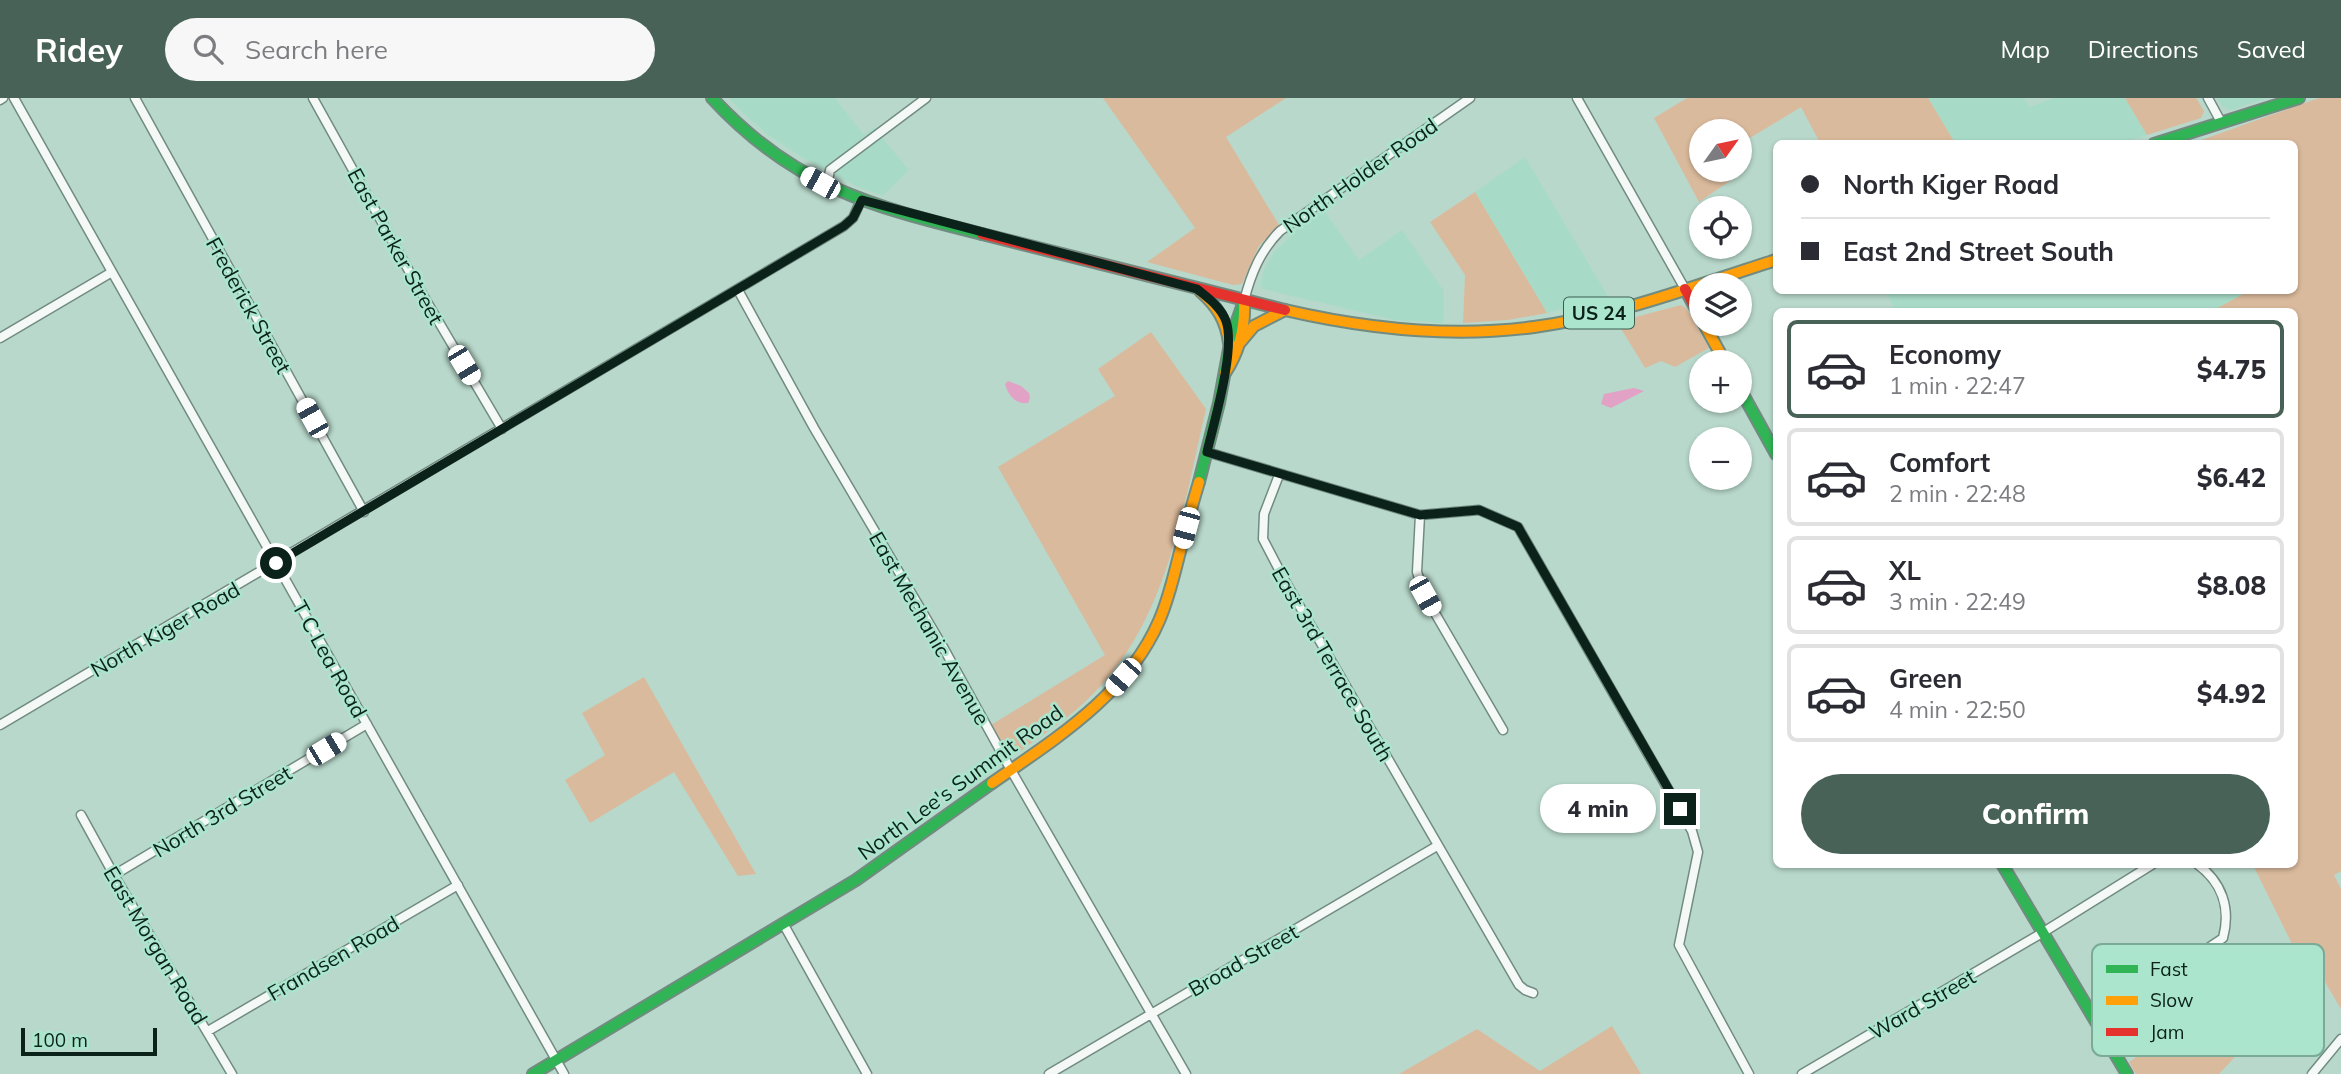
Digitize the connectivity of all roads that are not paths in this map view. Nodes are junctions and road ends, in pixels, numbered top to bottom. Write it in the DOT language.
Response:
graph roads {
  1 [pos="14,98"];
  2 [pos="135,98"];
  3 [pos="313,98"];
  4 [pos="712,98"];
  5 [pos="926,98"];
  6 [pos="1470,98"];
  7 [pos="1577,98"];
  8 [pos="2208,98"];
  9 [pos="2299,98"];
  10 [pos="2221,122"];
  11 [pos="2166,140"];
  12 [pos="827,186"];
  13 [pos="862,200"];
  14 [pos="1773,261"];
  15 [pos="112,272"];
  16 [pos="1197,289"];
  17 [pos="1685,289"];
  18 [pos="738,290"];
  19 [pos="1689,296"];
  20 [pos="1244,301"];
  21 [pos="1285,310"];
  22 [pos="0,338"];
  23 [pos="1234,344"];
  24 [pos="1752,411"];
  25 [pos="502,429"];
  26 [pos="1773,449"];
  27 [pos="1207,452"];
  28 [pos="1279,475"];
  29 [pos="364,512"];
  30 [pos="1420,515"];
  31 [pos="276,563"];
  32 [pos="367,724"];
  33 [pos="0,725"];
  34 [pos="1503,730"];
  35 [pos="1011,770"];
  36 [pos="81,815"];
  37 [pos="1437,846"];
  38 [pos="2004,868"];
  39 [pos="2147,868"];
  40 [pos="2203,868"];
  41 [pos="114,875"];
  42 [pos="458,884"];
  43 [pos="784,925"];
  44 [pos="2042,933"];
  45 [pos="2214,944"];
  46 [pos="1533,993"];
  47 [pos="1151,1013"];
  48 [pos="2092,1016"];
  49 [pos="208,1031"];
  50 [pos="2341,1039"];
  51 [pos="2116,1056"];
  52 [pos="555,1059"];
  53 [pos="232,1074"];
  54 [pos="533,1074"];
  55 [pos="564,1074"];
  56 [pos="867,1074"];
  57 [pos="1049,1074"];
  58 [pos="1186,1074"];
  59 [pos="1749,1074"];
  60 [pos="1802,1074"];
  61 [pos="2127,1074"];
  62 [pos="2312,1074"];
  1 -- 15 [label="street, T C Lea Road"];
  2 -- 29 [label="street, Frederick Street"];
  3 -- 25 [label="street, East Parker Street"];
  4 -- 12 [label="main road, US 24"];
  5 -- 12 [label="street"];
  6 -- 20 [label="street, North Holder Road"];
  7 -- 17 [label="street"];
  8 -- 10 [label="street"];
  9 -- 10 [label="main road"];
  10 -- 11 [label="main road"];
  12 -- 13 [label="main road, US 24"];
  13 -- 16 [label="main road, US 24"];
  13 -- 18 [label="street, North Kiger Road"];
  14 -- 17 [label="main road, US 24"];
  15 -- 22 [label="street"];
  15 -- 31 [label="street, T C Lea Road"];
  16 -- 20 [label="main road, US 24"];
  16 -- 23 [label="main road"];
  17 -- 19 [label="main road"];
  17 -- 21 [label="main road, US 24"];
  18 -- 25 [label="street, North Kiger Road"];
  18 -- 35 [label="street, East Mechanic Avenue"];
  20 -- 21 [label="main road, US 24"];
  20 -- 23 [label="main road, North Lee's Summit Road"];
  21 -- 23 [label="main road"];
  23 -- 27 [label="main road, North Lee's Summit Road"];
  24 -- 26 [label="main road"];
  25 -- 29 [label="street, North Kiger Road"];
  27 -- 28 [label="street"];
  27 -- 35 [label="main road, North Lee's Summit Road"];
  28 -- 30 [label="street"];
  28 -- 37 [label="street, East 3rd Terrace South"];
  29 -- 31 [label="street, North Kiger Road"];
  30 -- 34 [label="street"];
  30 -- 59 [label="street"];
  31 -- 32 [label="street, T C Lea Road"];
  31 -- 33 [label="street, North Kiger Road"];
  32 -- 41 [label="street, North 3rd Street"];
  32 -- 42 [label="street, T C Lea Road"];
  35 -- 43 [label="main road, North Lee's Summit Road"];
  35 -- 47 [label="street, East Mechanic Avenue"];
  36 -- 41 [label="street, East Morgan Road"];
  37 -- 46 [label="street, East 3rd Terrace South"];
  37 -- 47 [label="street, Broad Street"];
  38 -- 44 [label="main road"];
  39 -- 44 [label="street, Ward Street"];
  40 -- 45 [label="street"];
  41 -- 49 [label="street, East Morgan Road"];
  42 -- 49 [label="street, Frandsen Road"];
  42 -- 52 [label="street, T C Lea Road"];
  43 -- 52 [label="main road, North Lee's Summit Road"];
  43 -- 56 [label="street"];
  44 -- 48 [label="main road"];
  44 -- 60 [label="street, Ward Street"];
  47 -- 57 [label="street, Broad Street"];
  47 -- 58 [label="street, East Mechanic Avenue"];
  49 -- 53 [label="street, East Morgan Road"];
  50 -- 62 [label="street"];
  51 -- 61 [label="main road"];
  52 -- 54 [label="main road, North Lee's Summit Road"];
  52 -- 55 [label="street, T C Lea Road"];
}
